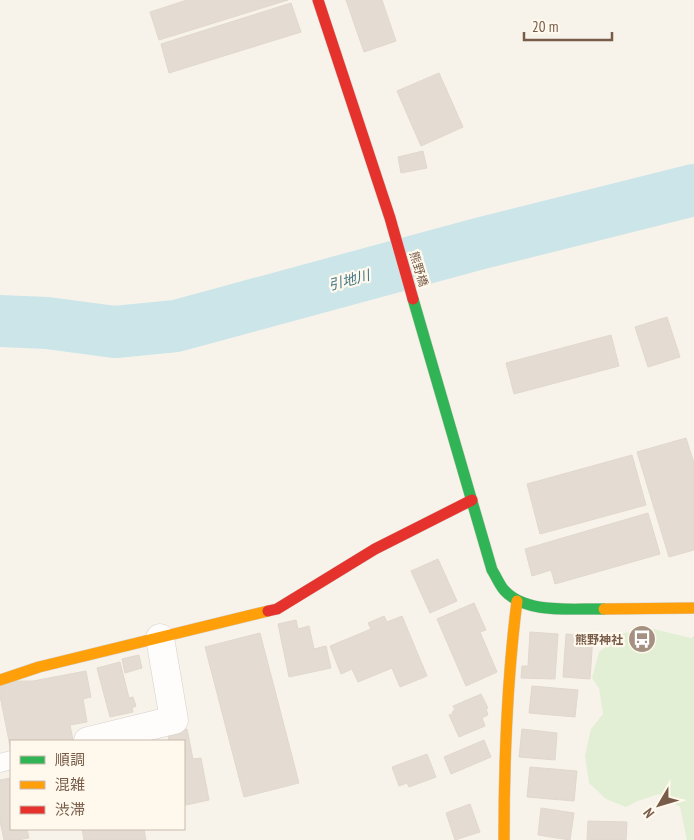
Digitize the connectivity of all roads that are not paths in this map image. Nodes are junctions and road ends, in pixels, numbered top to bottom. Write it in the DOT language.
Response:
graph roads {
  1 [pos="318,0"];
  2 [pos="472,500"];
  3 [pos="517,601"];
  4 [pos="694,608"];
  5 [pos="160,638"];
  6 [pos="0,680"];
  7 [pos="92,740"];
  8 [pos="504,840"];
  1 -- 2 [label="street, 熊野橋"];
  2 -- 3 [label="street, 熊野橋"];
  2 -- 5 [label="street"];
  3 -- 4 [label="street"];
  3 -- 8 [label="street"];
  5 -- 6 [label="street"];
  5 -- 7 [label="street"];
}
